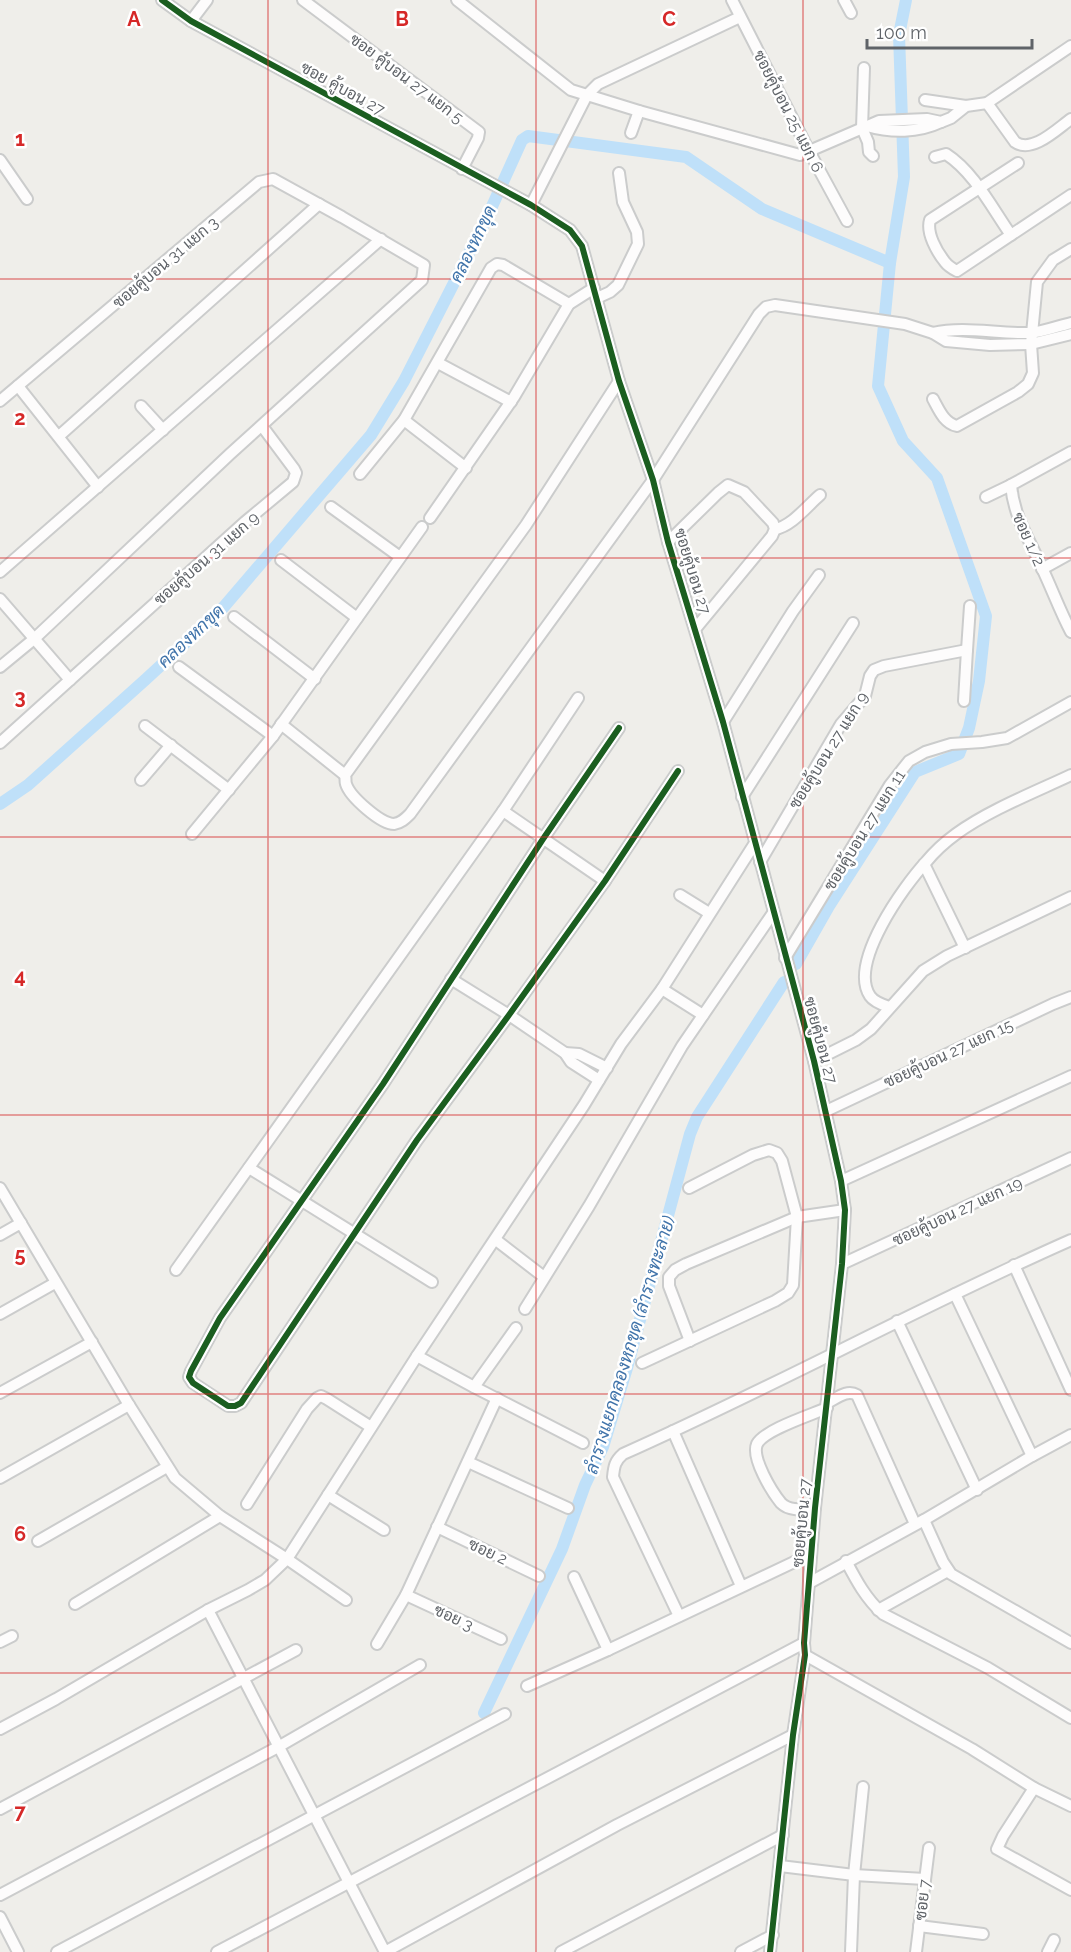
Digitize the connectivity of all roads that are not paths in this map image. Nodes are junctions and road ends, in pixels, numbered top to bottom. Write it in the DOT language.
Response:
graph roads {
  1 [pos="162,0"];
  2 [pos="207,0"];
  3 [pos="303,0"];
  4 [pos="458,0"];
  5 [pos="732,0"];
  6 [pos="844,0"];
  7 [pos="851,13"];
  8 [pos="740,17"];
  9 [pos="191,21"];
  10 [pos="1071,46"];
  11 [pos="864,68"];
  12 [pos="587,94"];
  13 [pos="925,100"];
  14 [pos="987,103"];
  15 [pos="966,106"];
  16 [pos="639,111"];
  17 [pos="1071,119"];
  18 [pos="865,127"];
  19 [pos="631,133"];
  20 [pos="809,151"];
  21 [pos="873,156"];
  22 [pos="935,158"];
  23 [pos="0,160"];
  24 [pos="1018,163"];
  25 [pos="462,168"];
  26 [pos="619,173"];
  27 [pos="980,189"];
  28 [pos="513,195"];
  29 [pos="1071,195"];
  30 [pos="27,200"];
  31 [pos="319,204"];
  32 [pos="531,205"];
  33 [pos="847,221"];
  34 [pos="1011,235"];
  35 [pos="381,239"];
  36 [pos="1071,249"];
  37 [pos="595,293"];
  38 [pos="568,304"];
  39 [pos="1071,323"];
  40 [pos="933,333"];
  41 [pos="1032,333"];
  42 [pos="1071,334"];
  43 [pos="1031,344"];
  44 [pos="438,363"];
  45 [pos="619,381"];
  46 [pos="18,386"];
  47 [pos="933,399"];
  48 [pos="0,401"];
  49 [pos="511,402"];
  50 [pos="141,406"];
  51 [pos="404,420"];
  52 [pos="262,426"];
  53 [pos="163,430"];
  54 [pos="59,435"];
  55 [pos="1071,452"];
  56 [pos="466,468"];
  57 [pos="360,474"];
  58 [pos="653,480"];
  59 [pos="1011,485"];
  60 [pos="98,487"];
  61 [pos="820,495"];
  62 [pos="986,497"];
  63 [pos="331,507"];
  64 [pos="430,518"];
  65 [pos="422,527"];
  66 [pos="775,529"];
  67 [pos="668,542"];
  68 [pos="1071,553"];
  69 [pos="400,557"];
  70 [pos="281,560"];
  71 [pos="1042,569"];
  72 [pos="0,572"];
  73 [pos="819,575"];
  74 [pos="0,599"];
  75 [pos="970,606"];
  76 [pos="234,617"];
  77 [pos="357,618"];
  78 [pos="1068,622"];
  79 [pos="853,623"];
  80 [pos="696,628"];
  81 [pos="1071,632"];
  82 [pos="34,639"];
  83 [pos="967,650"];
  84 [pos="0,667"];
  85 [pos="179,667"];
  86 [pos="70,680"];
  87 [pos="315,680"];
  88 [pos="578,698"];
  89 [pos="964,701"];
  90 [pos="1071,702"];
  91 [pos="723,722"];
  92 [pos="281,724"];
  93 [pos="145,726"];
  94 [pos="619,728"];
  95 [pos="273,736"];
  96 [pos="0,743"];
  97 [pos="171,746"];
  98 [pos="678,771"];
  99 [pos="345,775"];
  100 [pos="1071,775"];
  101 [pos="141,780"];
  102 [pos="229,790"];
  103 [pos="742,796"];
  104 [pos="503,811"];
  105 [pos="192,834"];
  106 [pos="543,839"];
  107 [pos="755,843"];
  108 [pos="760,862"];
  109 [pos="924,864"];
  110 [pos="605,881"];
  111 [pos="680,895"];
  112 [pos="1071,897"];
  113 [pos="709,913"];
  114 [pos="773,913"];
  115 [pos="965,948"];
  116 [pos="785,958"];
  117 [pos="451,979"];
  118 [pos="662,989"];
  119 [pos="1071,997"];
  120 [pos="890,1007"];
  121 [pos="509,1015"];
  122 [pos="703,1015"];
  123 [pos="565,1053"];
  124 [pos="814,1061"];
  125 [pos="606,1068"];
  126 [pos="1071,1076"];
  127 [pos="599,1080"];
  128 [pos="826,1111"];
  129 [pos="1071,1158"];
  130 [pos="249,1168"];
  131 [pos="841,1181"];
  132 [pos="0,1188"];
  133 [pos="688,1188"];
  134 [pos="303,1202"];
  135 [pos="845,1210"];
  136 [pos="797,1217"];
  137 [pos="21,1223"];
  138 [pos="354,1234"];
  139 [pos="0,1235"];
  140 [pos="496,1240"];
  141 [pos="1071,1240"];
  142 [pos="842,1264"];
  143 [pos="1014,1265"];
  144 [pos="176,1270"];
  145 [pos="544,1277"];
  146 [pos="432,1282"];
  147 [pos="55,1283"];
  148 [pos="955,1294"];
  149 [pos="525,1309"];
  150 [pos="0,1314"];
  151 [pos="897,1321"];
  152 [pos="516,1328"];
  153 [pos="690,1341"];
  154 [pos="92,1342"];
  155 [pos="832,1354"];
  156 [pos="417,1356"];
  157 [pos="642,1363"];
  158 [pos="474,1387"];
  159 [pos="1071,1390"];
  160 [pos="0,1393"];
  161 [pos="497,1398"];
  162 [pos="129,1405"];
  163 [pos="827,1405"];
  164 [pos="371,1427"];
  165 [pos="673,1431"];
  166 [pos="1071,1435"];
  167 [pos="584,1443"];
  168 [pos="1032,1456"];
  169 [pos="468,1462"];
  170 [pos="167,1467"];
  171 [pos="0,1478"];
  172 [pos="977,1490"];
  173 [pos="328,1496"];
  174 [pos="247,1504"];
  175 [pos="568,1508"];
  176 [pos="815,1508"];
  177 [pos="220,1516"];
  178 [pos="919,1522"];
  179 [pos="437,1527"];
  180 [pos="384,1530"];
  181 [pos="38,1541"];
  182 [pos="811,1554"];
  183 [pos="287,1559"];
  184 [pos="846,1561"];
  185 [pos="948,1571"];
  186 [pos="540,1576"];
  187 [pos="574,1577"];
  188 [pos="809,1583"];
  189 [pos="741,1586"];
  190 [pos="406,1595"];
  191 [pos="346,1600"];
  192 [pos="75,1604"];
  193 [pos="208,1610"];
  194 [pos="878,1610"];
  195 [pos="679,1616"];
  196 [pos="12,1636"];
  197 [pos="501,1639"];
  198 [pos="0,1642"];
  199 [pos="804,1643"];
  200 [pos="1071,1643"];
  201 [pos="377,1644"];
  202 [pos="296,1650"];
  203 [pos="608,1650"];
  204 [pos="805,1655"];
  205 [pos="420,1665"];
  206 [pos="243,1678"];
  207 [pos="527,1686"];
  208 [pos="505,1714"];
  209 [pos="1071,1718"];
  210 [pos="0,1729"];
  211 [pos="793,1736"];
  212 [pos="278,1747"];
  213 [pos="863,1787"];
  214 [pos="1034,1788"];
  215 [pos="1071,1806"];
  216 [pos="0,1809"];
  217 [pos="313,1815"];
  218 [pos="783,1835"];
  219 [pos="928,1848"];
  220 [pos="780,1866"];
  221 [pos="854,1875"];
  222 [pos="925,1880"];
  223 [pos="349,1882"];
  224 [pos="1071,1890"];
  225 [pos="0,1895"];
  226 [pos="0,1917"];
  227 [pos="919,1926"];
  228 [pos="983,1934"];
  229 [pos="773,1935"];
  230 [pos="1053,1940"];
  231 [pos="18,1952"];
  232 [pos="57,1952"];
  233 [pos="217,1952"];
  234 [pos="385,1952"];
  235 [pos="561,1952"];
  236 [pos="741,1952"];
  237 [pos="770,1952"];
  238 [pos="851,1952"];
  239 [pos="916,1952"];
  240 [pos="1048,1952"];
  1 -- 9 [label="street, ซอย คู้บอน 27"];
  2 -- 9 [label="street"];
  3 -- 25 [label="street, ซอย คู้บอน 27 แยก 5"];
  4 -- 12 [label="street"];
  5 -- 8 [label="street, ซอยคู้บอน 25 แยก 6"];
  6 -- 7 [label="street"];
  8 -- 12 [label="street"];
  8 -- 20 [label="street, ซอยคู้บอน 25 แยก 6"];
  9 -- 25 [label="street, ซอย คู้บอน 27"];
  10 -- 14 [label="street"];
  11 -- 18 [label="street"];
  12 -- 16 [label="street"];
  12 -- 32 [label="street"];
  13 -- 15 [label="street"];
  14 -- 15 [label="street"];
  14 -- 17 [label="street"];
  15 -- 18 [label="street"];
  16 -- 19 [label="street"];
  16 -- 20 [label="street"];
  18 -- 20 [label="street"];
  18 -- 21 [label="street"];
  20 -- 33 [label="street, ซอยคู้บอน 25 แยก 6"];
  22 -- 27 [label="street"];
  23 -- 30 [label="street"];
  24 -- 27 [label="street"];
  25 -- 28 [label="street, ซอย คู้บอน 27"];
  26 -- 37 [label="street"];
  27 -- 34 [label="street"];
  27 -- 34 [label="street"];
  28 -- 32 [label="street, ซอยคู้บอน 27"];
  29 -- 34 [label="street"];
  31 -- 35 [label="street, ซอยคู้บอน 31 แยก 3"];
  31 -- 46 [label="street, ซอยคู้บอน 31 แยก 3"];
  31 -- 54 [label="street"];
  32 -- 37 [label="street, ซอยคู้บอน 27"];
  35 -- 52 [label="street, ซอยคู้บอน 31 แยก 3"];
  35 -- 53 [label="street"];
  36 -- 41 [label="street"];
  37 -- 38 [label="street"];
  37 -- 45 [label="street, ซอยคู้บอน 27"];
  38 -- 44 [label="street"];
  38 -- 49 [label="street"];
  39 -- 41 [label="street"];
  40 -- 41 [label="street"];
  40 -- 43 [label="street"];
  40 -- 58 [label="street"];
  41 -- 43 [label="street"];
  42 -- 43 [label="street"];
  43 -- 47 [label="street"];
  44 -- 49 [label="street"];
  44 -- 51 [label="street"];
  45 -- 58 [label="street, ซอยคู้บอน 27"];
  45 -- 99 [label="street"];
  46 -- 48 [label="street, ซอยคู้บอน 31 แยก 3"];
  46 -- 54 [label="street"];
  49 -- 56 [label="street"];
  50 -- 53 [label="street"];
  51 -- 56 [label="street"];
  51 -- 57 [label="street"];
  52 -- 82 [label="street"];
  52 -- 86 [label="street, ซอยคู้บอน 31 แยก 9"];
  53 -- 60 [label="street"];
  54 -- 60 [label="street"];
  55 -- 59 [label="street"];
  56 -- 64 [label="street"];
  58 -- 67 [label="street, ซอยคู้บอน 27"];
  58 -- 99 [label="street"];
  59 -- 62 [label="street"];
  59 -- 71 [label="street, ซอย 1/2"];
  60 -- 72 [label="street"];
  61 -- 66 [label="street"];
  63 -- 69 [label="street"];
  65 -- 69 [label="street"];
  66 -- 67 [label="street"];
  66 -- 80 [label="street"];
  67 -- 80 [label="street, ซอยคู้บอน 27"];
  68 -- 71 [label="street"];
  69 -- 77 [label="street"];
  70 -- 77 [label="street"];
  71 -- 78 [label="street, ซอย 1/2"];
  73 -- 91 [label="street"];
  74 -- 82 [label="street"];
  75 -- 83 [label="street"];
  76 -- 87 [label="street"];
  77 -- 87 [label="street"];
  78 -- 81 [label="street, ซอย 1/2"];
  79 -- 103 [label="street"];
  80 -- 91 [label="street, ซอยคู้บอน 27"];
  82 -- 84 [label="street"];
  82 -- 86 [label="street"];
  83 -- 89 [label="street"];
  83 -- 108 [label="street, ซอยคู้บอน 27 แยก 9"];
  85 -- 95 [label="street"];
  86 -- 96 [label="street, ซอยคู้บอน 31 แยก 9"];
  87 -- 92 [label="street"];
  88 -- 104 [label="street"];
  90 -- 116 [label="street, ซอยคู้บอน 27 แยก 11"];
  91 -- 103 [label="street, ซอยคู้บอน 27"];
  92 -- 95 [label="street"];
  92 -- 99 [label="street"];
  93 -- 97 [label="street"];
  94 -- 106 [label="street"];
  95 -- 102 [label="street"];
  97 -- 101 [label="street"];
  97 -- 102 [label="street"];
  98 -- 110 [label="street"];
  100 -- 109 [label="street"];
  102 -- 105 [label="street"];
  103 -- 107 [label="street, ซอยคู้บอน 27"];
  104 -- 106 [label="street"];
  104 -- 130 [label="street"];
  106 -- 110 [label="street"];
  106 -- 117 [label="street"];
  107 -- 108 [label="street, ซอยคู้บอน 27"];
  107 -- 113 [label="street"];
  108 -- 114 [label="street, ซอยคู้บอน 27"];
  109 -- 115 [label="street"];
  109 -- 120 [label="street"];
  110 -- 121 [label="street"];
  111 -- 113 [label="street"];
  112 -- 115 [label="street"];
  113 -- 118 [label="street"];
  114 -- 116 [label="street, ซอยคู้บอน 27"];
  114 -- 122 [label="street"];
  115 -- 120 [label="street"];
  116 -- 124 [label="street, ซอยคู้บอน 27"];
  117 -- 121 [label="street"];
  117 -- 134 [label="street"];
  118 -- 122 [label="street"];
  118 -- 125 [label="street"];
  119 -- 128 [label="street, ซอยคู้บอน 27 แยก 15"];
  120 -- 124 [label="street"];
  121 -- 123 [label="street"];
  121 -- 138 [label="street"];
  122 -- 145 [label="street"];
  123 -- 125 [label="street"];
  123 -- 127 [label="street"];
  124 -- 128 [label="street, ซอยคู้บอน 27"];
  125 -- 127 [label="street"];
  126 -- 131 [label="street"];
  127 -- 140 [label="street"];
  128 -- 131 [label="street, ซอยคู้บอน 27"];
  129 -- 142 [label="street, ซอยคู้บอน 27 แยก 19"];
  130 -- 134 [label="street"];
  130 -- 144 [label="street"];
  131 -- 135 [label="street, ซอยคู้บอน 27"];
  132 -- 137 [label="street"];
  133 -- 136 [label="street"];
  134 -- 138 [label="street"];
  134 -- 138 [label="street"];
  135 -- 136 [label="street"];
  135 -- 142 [label="street, ซอยคู้บอน 27"];
  136 -- 153 [label="street"];
  136 -- 153 [label="street"];
  137 -- 139 [label="street"];
  137 -- 147 [label="street"];
  138 -- 146 [label="street"];
  140 -- 145 [label="street"];
  140 -- 156 [label="street"];
  141 -- 143 [label="street"];
  142 -- 155 [label="street, ซอยคู้บอน 27"];
  143 -- 148 [label="street"];
  143 -- 159 [label="street"];
  145 -- 149 [label="street"];
  147 -- 150 [label="street"];
  147 -- 154 [label="street"];
  148 -- 151 [label="street"];
  148 -- 168 [label="street"];
  151 -- 155 [label="street"];
  151 -- 172 [label="street"];
  152 -- 158 [label="street"];
  153 -- 157 [label="street"];
  154 -- 160 [label="street"];
  154 -- 162 [label="street"];
  155 -- 163 [label="street, ซอยคู้บอน 27"];
  155 -- 165 [label="street"];
  156 -- 158 [label="street"];
  156 -- 164 [label="street"];
  158 -- 161 [label="street"];
  161 -- 167 [label="street"];
  161 -- 169 [label="street"];
  162 -- 170 [label="street"];
  162 -- 171 [label="street"];
  163 -- 176 [label="street, ซอยคู้บอน 27"];
  163 -- 176 [label="street"];
  163 -- 178 [label="street"];
  164 -- 173 [label="street"];
  164 -- 174 [label="street"];
  165 -- 189 [label="street"];
  165 -- 195 [label="street"];
  166 -- 168 [label="street"];
  168 -- 172 [label="street"];
  169 -- 175 [label="street"];
  169 -- 179 [label="street"];
  170 -- 177 [label="street"];
  170 -- 181 [label="street"];
  172 -- 178 [label="street"];
  173 -- 180 [label="street"];
  173 -- 183 [label="street"];
  176 -- 182 [label="street, ซอยคู้บอน 27"];
  177 -- 183 [label="street"];
  177 -- 192 [label="street"];
  178 -- 184 [label="street"];
  178 -- 185 [label="street"];
  179 -- 186 [label="street, ซอย 2"];
  179 -- 190 [label="street"];
  182 -- 188 [label="street, ซอยคู้บอน 27"];
  182 -- 189 [label="street"];
  183 -- 191 [label="street"];
  183 -- 193 [label="street"];
  184 -- 188 [label="street"];
  184 -- 194 [label="street"];
  185 -- 194 [label="street"];
  185 -- 200 [label="street"];
  187 -- 203 [label="street"];
  188 -- 199 [label="street, ซอยคู้บอน 27"];
  189 -- 195 [label="street"];
  190 -- 197 [label="street, ซอย 3"];
  190 -- 201 [label="street"];
  193 -- 206 [label="street"];
  193 -- 210 [label="street"];
  194 -- 209 [label="street"];
  195 -- 203 [label="street"];
  196 -- 198 [label="street"];
  199 -- 204 [label="street, ซอยคู้บอน 27"];
  199 -- 223 [label="street"];
  202 -- 206 [label="street"];
  203 -- 207 [label="street"];
  204 -- 211 [label="street, ซอยคู้บอน 27"];
  204 -- 214 [label="street"];
  205 -- 212 [label="street"];
  206 -- 212 [label="street"];
  206 -- 216 [label="street"];
  208 -- 217 [label="street"];
  211 -- 218 [label="street, ซอยคู้บอน 27"];
  211 -- 234 [label="street"];
  212 -- 217 [label="street"];
  212 -- 225 [label="street"];
  213 -- 221 [label="street"];
  214 -- 215 [label="street"];
  214 -- 224 [label="street"];
  217 -- 223 [label="street"];
  217 -- 232 [label="street"];
  218 -- 220 [label="street, ซอยคู้บอน 27"];
  218 -- 235 [label="street"];
  219 -- 222 [label="street, ซอย 7"];
  220 -- 221 [label="street"];
  220 -- 229 [label="street, ซอยคู้บอน 27"];
  221 -- 222 [label="street"];
  221 -- 238 [label="street"];
  222 -- 227 [label="street, ซอย 7"];
  223 -- 233 [label="street"];
  223 -- 234 [label="street"];
  226 -- 231 [label="street"];
  227 -- 228 [label="street"];
  227 -- 239 [label="street, ซอย 7"];
  229 -- 236 [label="street"];
  229 -- 237 [label="street, ซอยคู้บอน 27"];
  230 -- 240 [label="street"];
}
